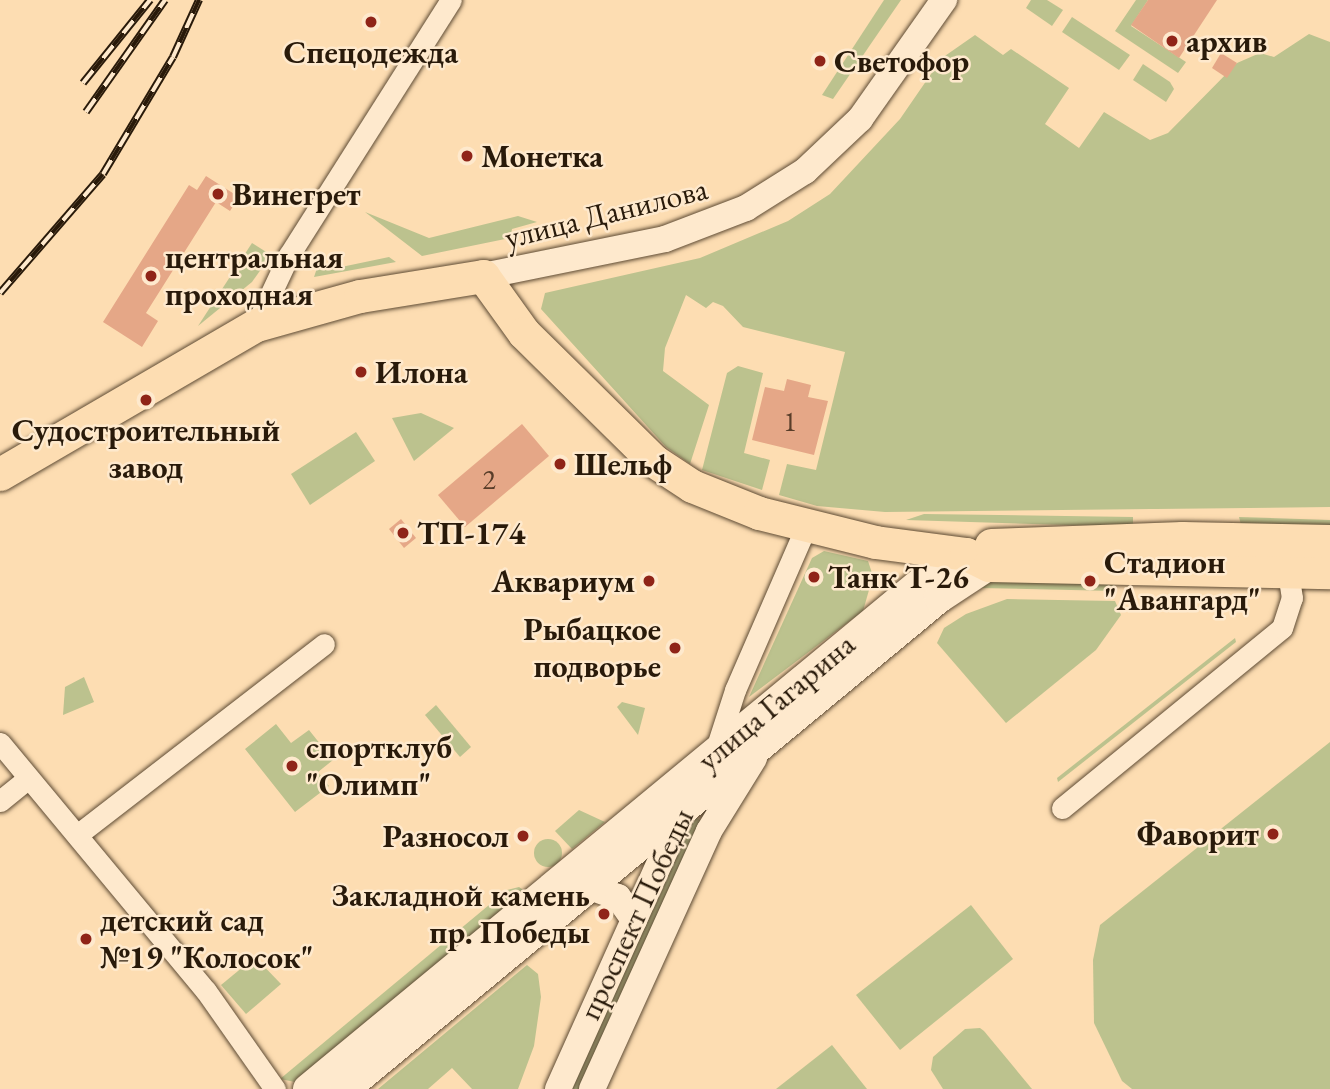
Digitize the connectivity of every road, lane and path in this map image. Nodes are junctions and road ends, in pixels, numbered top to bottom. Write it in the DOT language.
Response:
graph roads {
  1 [pos="451,0"];
  2 [pos="944,0"];
  3 [pos="483,276"];
  4 [pos="256,325"];
  5 [pos="0,474"];
  6 [pos="806,527"];
  7 [pos="1330,541"];
  8 [pos="1286,555"];
  9 [pos="978,560"];
  10 [pos="1330,572"];
  11 [pos="324,645"];
  12 [pos="770,737"];
  13 [pos="0,743"];
  14 [pos="715,752"];
  15 [pos="27,778"];
  16 [pos="0,801"];
  17 [pos="671,805"];
  18 [pos="1062,808"];
  19 [pos="711,828"];
  20 [pos="76,835"];
  21 [pos="590,887"];
  22 [pos="634,920"];
  23 [pos="275,1089"];
  24 [pos="308,1089"];
  25 [pos="345,1089"];
  26 [pos="558,1089"];
  27 [pos="592,1089"];
  1 -- 4 [label="street"];
  2 -- 3 [label="street, улица Данилова"];
  3 -- 4 [label="main road"];
  3 -- 6 [label="main road"];
  4 -- 5 [label="main road"];
  6 -- 9 [label="main road"];
  6 -- 14 [label="street"];
  7 -- 8 [label="main road"];
  8 -- 9 [label="main road"];
  8 -- 10 [label="main road"];
  8 -- 18 [label="street"];
  9 -- 12 [label="main road, улица Гагарина"];
  9 -- 14 [label="main road, улица Гагарина"];
  11 -- 20 [label="street"];
  12 -- 17 [label="main road, улица Гагарина"];
  12 -- 19 [label="street, проспект Победы"];
  13 -- 15 [label="street"];
  14 -- 17 [label="main road, улица Гагарина"];
  15 -- 16 [label="street"];
  15 -- 20 [label="street"];
  17 -- 19 [label="street"];
  17 -- 21 [label="main road, улица Гагарина"];
  17 -- 22 [label="street, проспект Победы"];
  17 -- 24 [label="main road, улица Гагарина"];
  19 -- 27 [label="street, проспект Победы"];
  20 -- 23 [label="street"];
  21 -- 22 [label="street"];
  21 -- 25 [label="main road, улица Гагарина"];
  22 -- 26 [label="street, проспект Победы"];
}
